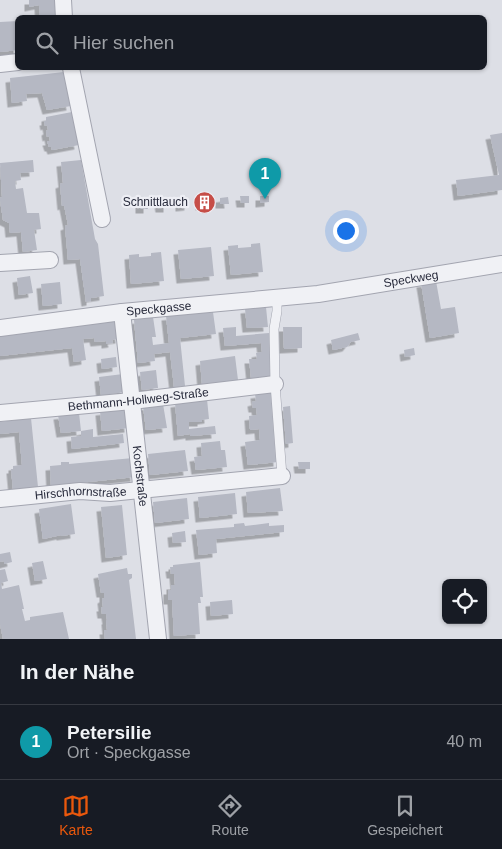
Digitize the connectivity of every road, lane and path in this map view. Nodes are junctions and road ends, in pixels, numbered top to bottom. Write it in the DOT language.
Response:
graph roads {
  1 [pos="62,0"];
  2 [pos="64,15"];
  3 [pos="15,62"];
  4 [pos="0,64"];
  5 [pos="71,70"];
  6 [pos="102,218"];
  7 [pos="50,260"];
  8 [pos="0,263"];
  9 [pos="502,264"];
  10 [pos="318,294"];
  11 [pos="277,298"];
  12 [pos="122,312"];
  13 [pos="0,328"];
  14 [pos="276,384"];
  15 [pos="132,401"];
  16 [pos="0,413"];
  17 [pos="282,476"];
  18 [pos="142,490"];
  19 [pos="0,499"];
  20 [pos="158,639"];
  1 -- 2 [label="street"];
  3 -- 4 [label="street"];
  5 -- 6 [label="street"];
  7 -- 8 [label="street"];
  9 -- 10 [label="street, Speckweg"];
  10 -- 11 [label="street, Speckgasse"];
  11 -- 12 [label="street, Speckgasse"];
  11 -- 14 [label="lane"];
  12 -- 13 [label="street, Speckgasse"];
  12 -- 15 [label="street, Kochstraße"];
  14 -- 15 [label="street, Bethmann-Hollweg-Straße"];
  14 -- 17 [label="lane"];
  15 -- 16 [label="street, Bethmann-Hollweg-Straße"];
  15 -- 18 [label="street, Kochstraße"];
  17 -- 18 [label="street, Hirschhornstraße"];
  18 -- 19 [label="street, Hirschhornstraße"];
  18 -- 20 [label="street, Kochstraße"];
}
